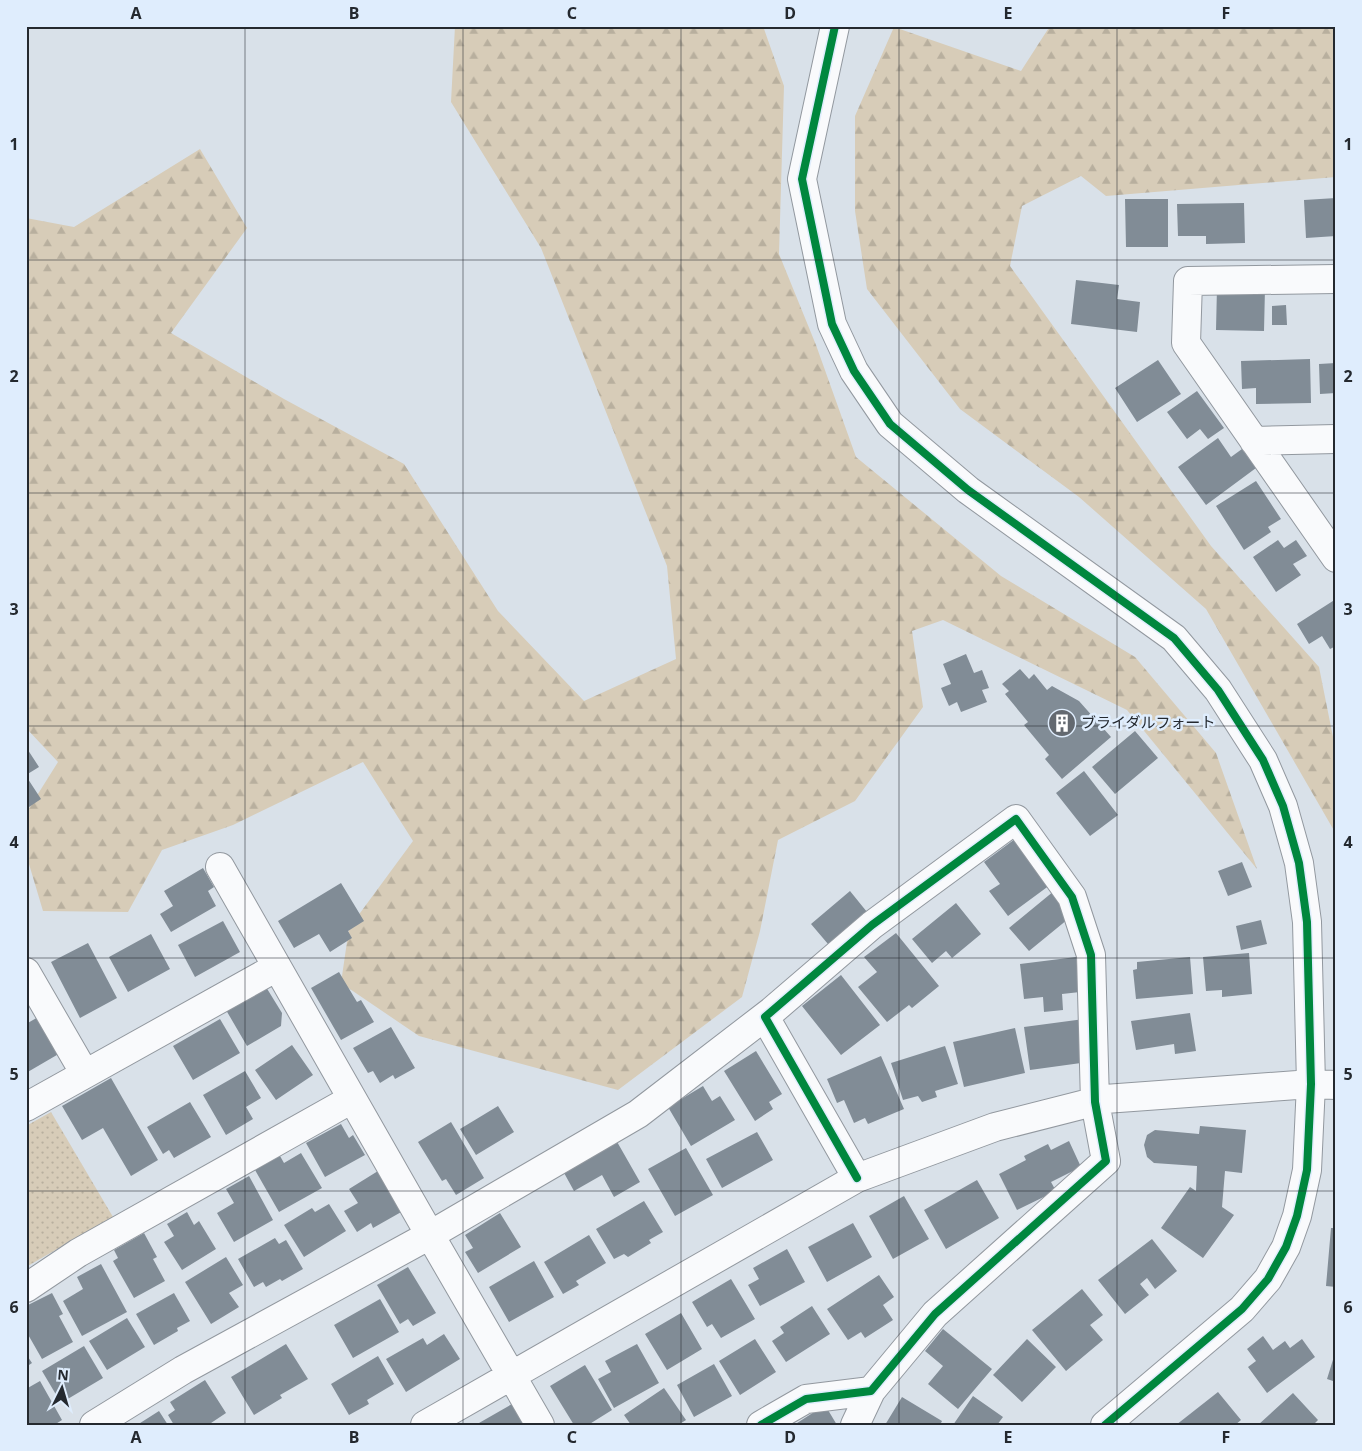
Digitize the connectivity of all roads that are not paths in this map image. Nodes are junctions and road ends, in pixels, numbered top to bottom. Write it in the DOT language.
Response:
graph roads {
  1 [pos="835,26"];
  2 [pos="1336,279"];
  3 [pos="1336,438"];
  4 [pos="1254,440"];
  5 [pos="1336,558"];
  6 [pos="220,867"];
  7 [pos="277,967"];
  8 [pos="26,972"];
  9 [pos="772,1011"];
  10 [pos="84,1074"];
  11 [pos="1323,1084"];
  12 [pos="352,1099"];
  13 [pos="1095,1102"];
  14 [pos="26,1107"];
  15 [pos="856,1178"];
  16 [pos="430,1235"];
  17 [pos="26,1288"];
  18 [pos="513,1376"];
  19 [pos="870,1391"];
  20 [pos="94,1425"];
  21 [pos="425,1425"];
  22 [pos="540,1425"];
  23 [pos="761,1425"];
  24 [pos="855,1425"];
  25 [pos="1105,1425"];
  1 -- 11 [label="street"];
  2 -- 4 [label="street"];
  3 -- 4 [label="street"];
  4 -- 5 [label="street"];
  6 -- 7 [label="street"];
  7 -- 10 [label="street"];
  7 -- 12 [label="street"];
  8 -- 10 [label="street"];
  9 -- 13 [label="street"];
  9 -- 15 [label="street"];
  9 -- 16 [label="street"];
  10 -- 14 [label="street"];
  11 -- 13 [label="street"];
  11 -- 25 [label="street"];
  12 -- 16 [label="street"];
  12 -- 17 [label="street"];
  13 -- 15 [label="street"];
  13 -- 19 [label="street"];
  15 -- 18 [label="street"];
  16 -- 18 [label="street"];
  16 -- 20 [label="street"];
  18 -- 21 [label="street"];
  18 -- 22 [label="street"];
  19 -- 23 [label="street"];
  19 -- 24 [label="street"];
}
